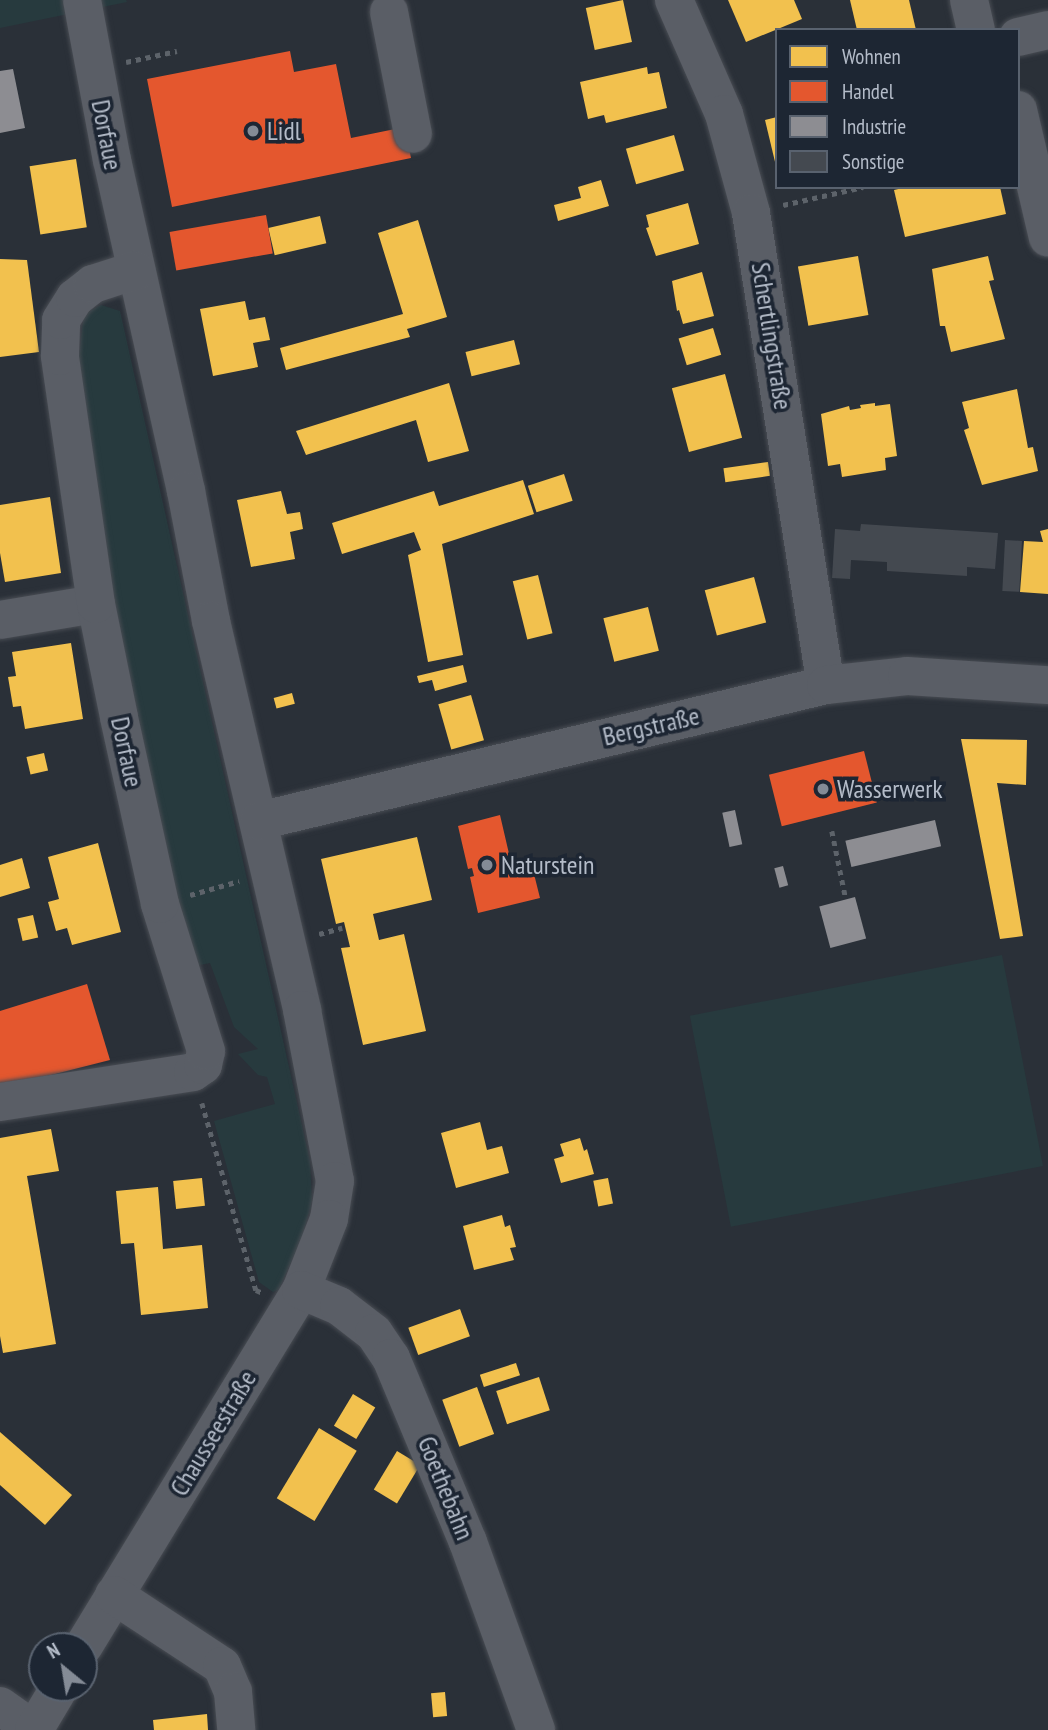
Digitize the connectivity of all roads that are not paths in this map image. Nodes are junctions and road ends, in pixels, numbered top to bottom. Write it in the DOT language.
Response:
graph roads {
  1 [pos="82,0"];
  2 [pos="674,0"];
  3 [pos="969,0"];
  4 [pos="389,12"];
  5 [pos="976,28"];
  6 [pos="1048,30"];
  7 [pos="1020,37"];
  8 [pos="1048,100"];
  9 [pos="1020,107"];
  10 [pos="1020,117"];
  11 [pos="413,134"];
  12 [pos="1048,238"];
  13 [pos="136,270"];
  14 [pos="96,604"];
  15 [pos="0,620"];
  16 [pos="826,685"];
  17 [pos="1048,685"];
  18 [pos="259,821"];
  19 [pos="0,1102"];
  20 [pos="330,1215"];
  21 [pos="295,1299"];
  22 [pos="114,1595"];
  23 [pos="92,1632"];
  24 [pos="51,1702"];
  25 [pos="0,1706"];
  26 [pos="34,1730"];
  27 [pos="236,1730"];
  28 [pos="536,1730"];
  1 -- 13 [label="street, Dorfaue"];
  2 -- 16 [label="street, Schertlingstraße"];
  3 -- 5 [label="street"];
  4 -- 11 [label="street"];
  6 -- 7 [label="street"];
  8 -- 9 [label="street"];
  10 -- 12 [label="street"];
  13 -- 14 [label="street, Dorfaue"];
  13 -- 18 [label="street, Dorfaue"];
  14 -- 15 [label="street"];
  14 -- 19 [label="street, Dorfaue"];
  16 -- 17 [label="street, Bergstraße"];
  16 -- 18 [label="street, Bergstraße"];
  18 -- 20 [label="street, Dorfaue"];
  20 -- 21 [label="street, Chausseestraße"];
  21 -- 22 [label="street, Chausseestraße"];
  21 -- 28 [label="street, Goethebahn"];
  22 -- 23 [label="street, Chausseestraße"];
  22 -- 27 [label="street"];
  24 -- 26 [label="street"];
  25 -- 26 [label="street"];
}
